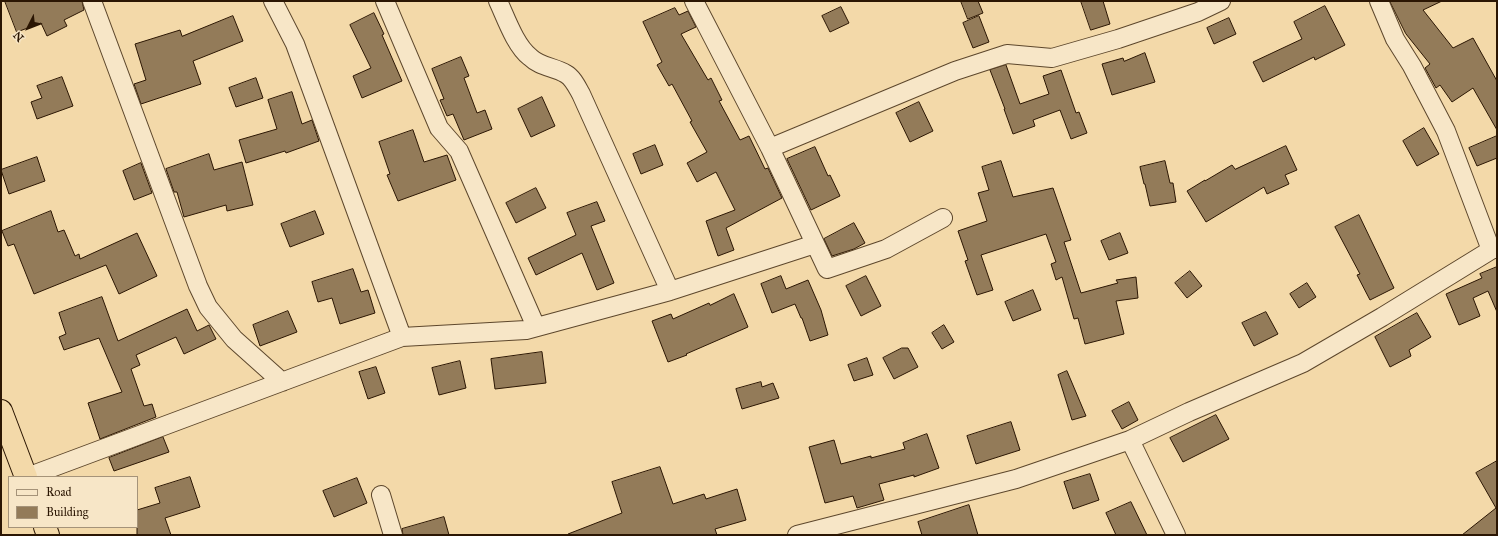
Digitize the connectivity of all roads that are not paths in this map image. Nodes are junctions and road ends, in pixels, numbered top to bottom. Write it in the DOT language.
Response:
graph roads {
  1 [pos="92,1"];
  2 [pos="273,1"];
  3 [pos="385,1"];
  4 [pos="498,1"];
  5 [pos="694,1"];
  6 [pos="1221,1"];
  7 [pos="1379,1"];
  8 [pos="770,148"];
  9 [pos="943,218"];
  10 [pos="815,244"];
  11 [pos="1494,249"];
  12 [pos="670,291"];
  13 [pos="536,327"];
  14 [pos="402,337"];
  15 [pos="282,382"];
  16 [pos="1,411"];
  17 [pos="1130,440"];
  18 [pos="26,476"];
  19 [pos="29,476"];
  20 [pos="381,496"];
  21 [pos="393,535"];
  22 [pos="797,535"];
  23 [pos="1176,535"];
  1 -- 15 [label="street"];
  2 -- 14 [label="street"];
  3 -- 13 [label="street"];
  4 -- 12 [label="street"];
  5 -- 8 [label="street"];
  6 -- 8 [label="street"];
  7 -- 11 [label="street"];
  8 -- 10 [label="street"];
  9 -- 10 [label="street"];
  10 -- 12 [label="street"];
  11 -- 17 [label="street"];
  12 -- 13 [label="street"];
  13 -- 14 [label="street"];
  14 -- 15 [label="street"];
  15 -- 19 [label="street"];
  16 -- 18 [label="highway"];
  17 -- 22 [label="street"];
  17 -- 23 [label="street"];
  20 -- 21 [label="street"];
}
